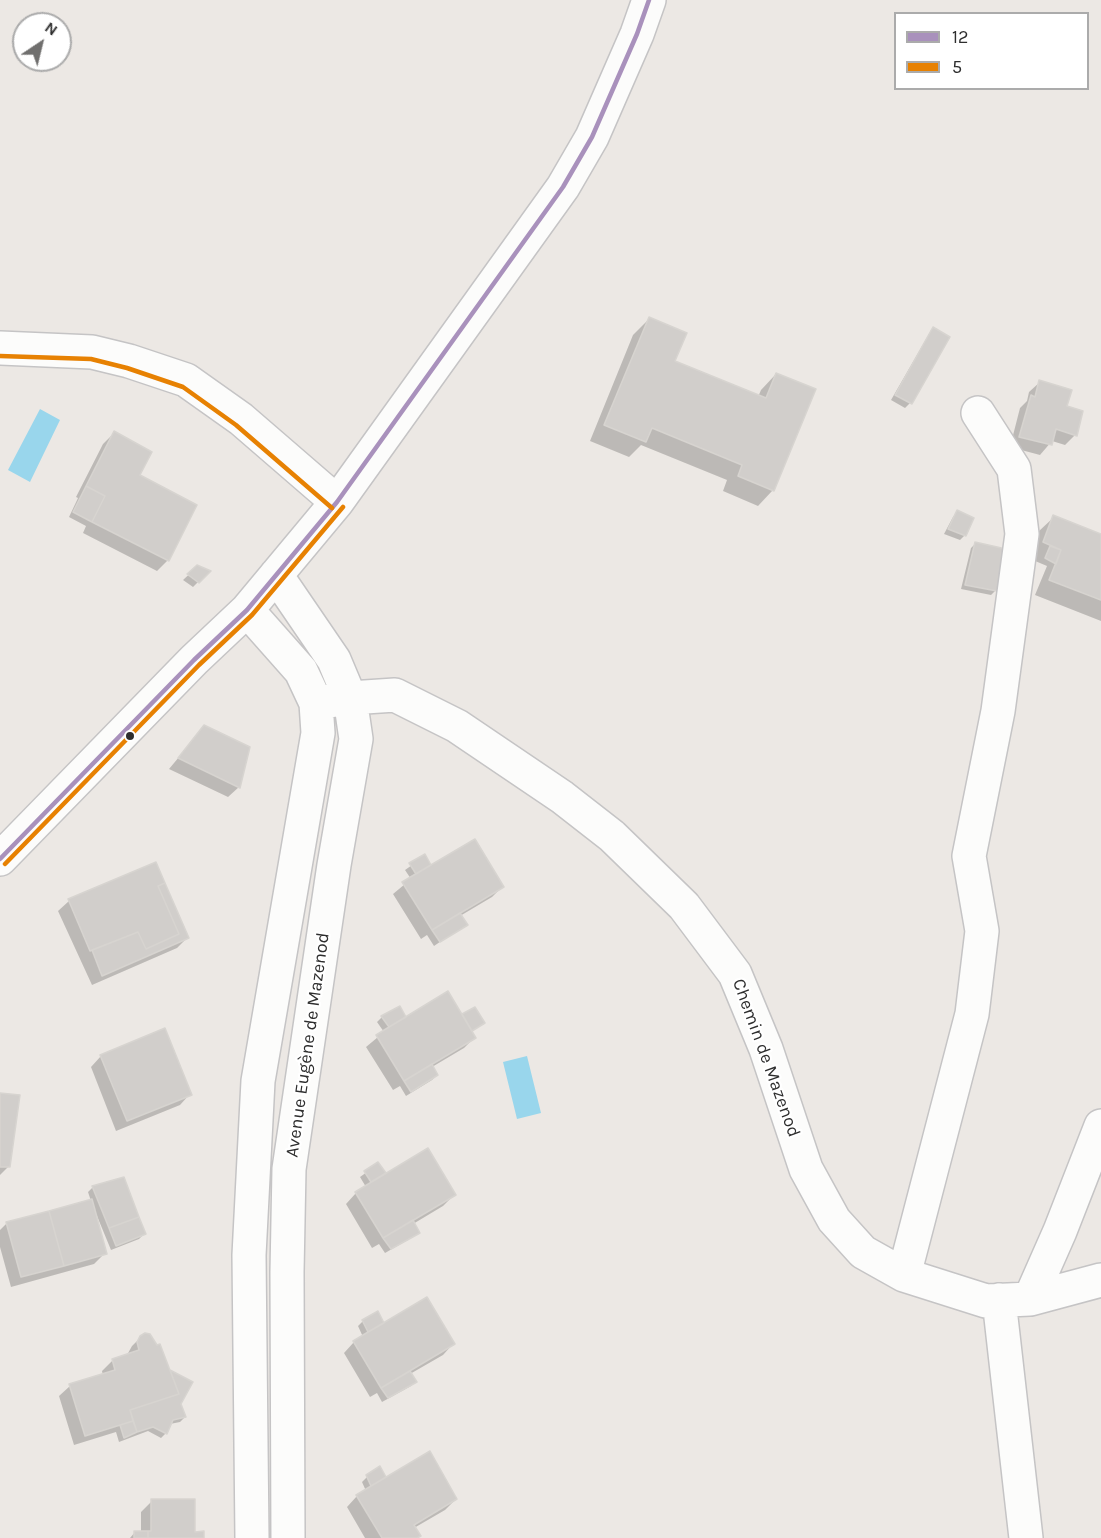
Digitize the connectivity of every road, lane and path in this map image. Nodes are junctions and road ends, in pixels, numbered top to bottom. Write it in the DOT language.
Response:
graph roads {
  1 [pos="649,0"];
  2 [pos="0,348"];
  3 [pos="978,413"];
  4 [pos="337,502"];
  5 [pos="276,575"];
  6 [pos="247,610"];
  7 [pos="350,698"];
  8 [pos="316,703"];
  9 [pos="0,859"];
  10 [pos="1101,1126"];
  11 [pos="904,1275"];
  12 [pos="1101,1280"];
  13 [pos="1014,1299"];
  14 [pos="252,1538"];
  15 [pos="288,1538"];
  16 [pos="1026,1538"];
  1 -- 4 [label="street"];
  2 -- 4 [label="street"];
  3 -- 11 [label="street"];
  4 -- 5 [label="street"];
  5 -- 6 [label="street"];
  5 -- 7 [label="street, Avenue Eugène de Mazenod"];
  6 -- 8 [label="street"];
  6 -- 9 [label="street"];
  7 -- 8 [label="street, Chemin de Mazenod"];
  7 -- 11 [label="street, Chemin de Mazenod"];
  7 -- 15 [label="street, Avenue Eugène de Mazenod"];
  8 -- 14 [label="street"];
  10 -- 13 [label="street"];
  11 -- 13 [label="street, Chemin de Mazenod"];
  12 -- 13 [label="street, Chemin de Mazenod"];
  13 -- 16 [label="street"];
}
